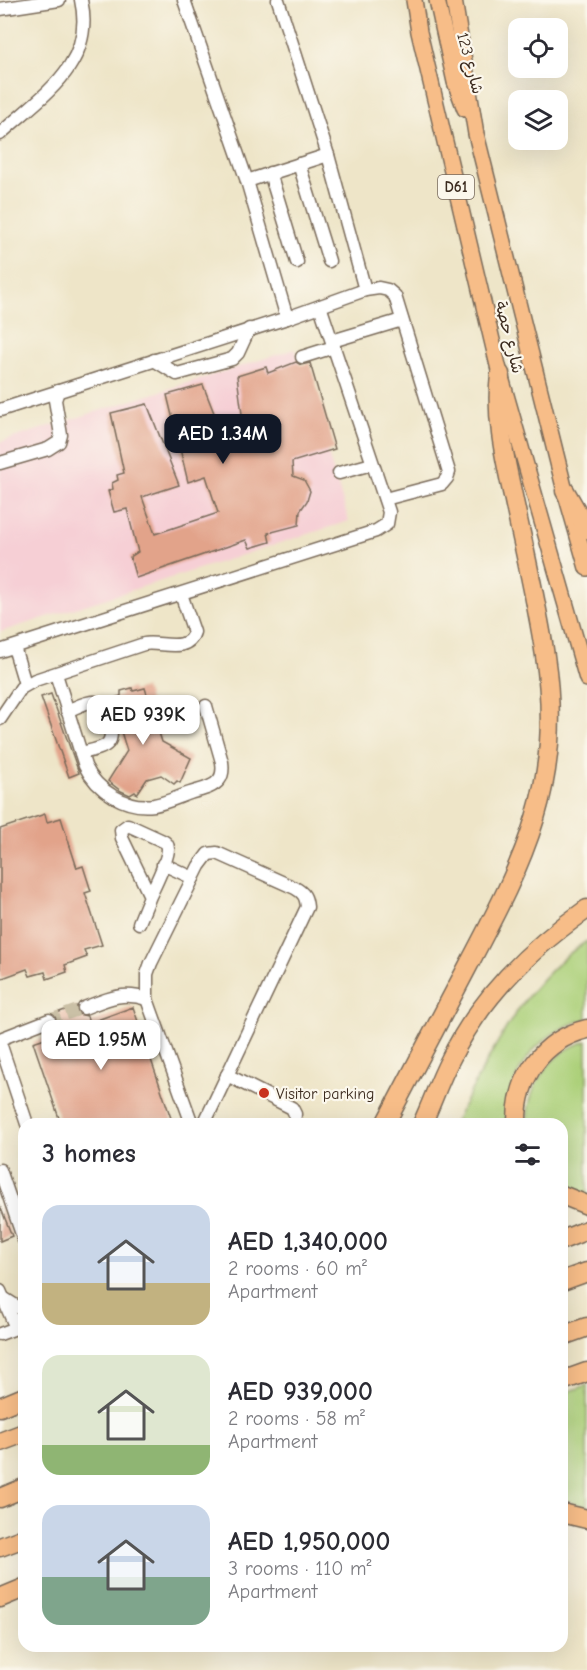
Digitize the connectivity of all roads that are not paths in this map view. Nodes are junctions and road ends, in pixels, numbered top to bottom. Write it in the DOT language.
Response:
graph roads {
  1 [pos="59,0"];
  2 [pos="81,0"];
  3 [pos="184,0"];
  4 [pos="278,0"];
  5 [pos="414,0"];
  6 [pos="437,0"];
  7 [pos="454,0"];
  8 [pos="0,9"];
  9 [pos="0,134"];
  10 [pos="476,134"];
  11 [pos="328,155"];
  12 [pos="299,164"];
  13 [pos="270,173"];
  14 [pos="247,181"];
  15 [pos="329,261"];
  16 [pos="297,262"];
  17 [pos="365,290"];
  18 [pos="320,306"];
  19 [pos="287,318"];
  20 [pos="402,320"];
  21 [pos="249,329"];
  22 [pos="333,344"];
  23 [pos="302,357"];
  24 [pos="154,360"];
  25 [pos="501,374"];
  26 [pos="58,392"];
  27 [pos="0,410"];
  28 [pos="0,463"];
  29 [pos="372,464"];
  30 [pos="339,473"];
  31 [pos="565,491"];
  32 [pos="385,499"];
  33 [pos="587,529"];
  34 [pos="587,568"];
  35 [pos="181,594"];
  36 [pos="14,647"];
  37 [pos="0,651"];
  38 [pos="56,674"];
  39 [pos="587,679"];
  40 [pos="25,684"];
  41 [pos="206,706"];
  42 [pos="67,711"];
  43 [pos="0,719"];
  44 [pos="81,753"];
  45 [pos="163,864"];
  46 [pos="193,878"];
  47 [pos="150,896"];
  48 [pos="587,909"];
  49 [pos="139,923"];
  50 [pos="147,999"];
  51 [pos="84,1008"];
  52 [pos="50,1020"];
  53 [pos="587,1029"];
  54 [pos="0,1041"];
  55 [pos="3,1058"];
  56 [pos="227,1075"];
  57 [pos="25,1118"];
  58 [pos="190,1118"];
  59 [pos="207,1118"];
  60 [pos="295,1118"];
  61 [pos="388,1118"];
  62 [pos="426,1118"];
  63 [pos="518,1118"];
  64 [pos="0,1170"];
  65 [pos="568,1197"];
  66 [pos="587,1205"];
  67 [pos="18,1222"];
  68 [pos="587,1230"];
  69 [pos="568,1238"];
  70 [pos="587,1272"];
  71 [pos="568,1279"];
  72 [pos="2,1295"];
  73 [pos="18,1307"];
  74 [pos="18,1323"];
  75 [pos="18,1327"];
  76 [pos="587,1327"];
  77 [pos="0,1334"];
  78 [pos="568,1334"];
  79 [pos="587,1372"];
  80 [pos="568,1379"];
  81 [pos="18,1400"];
  82 [pos="0,1407"];
  83 [pos="18,1435"];
  84 [pos="0,1442"];
  85 [pos="18,1490"];
  86 [pos="0,1498"];
  87 [pos="568,1515"];
  88 [pos="587,1520"];
  89 [pos="18,1540"];
  90 [pos="0,1547"];
  91 [pos="18,1590"];
  92 [pos="0,1598"];
  1 -- 8 [label="street"];
  2 -- 9 [label="street"];
  3 -- 14 [label="street"];
  4 -- 11 [label="street"];
  5 -- 25 [label="main road, شارع حصة / D61"];
  6 -- 10 [label="main road, شارع 123"];
  7 -- 10 [label="main road, شارع حصة / D61"];
  10 -- 31 [label="main road, شارع حصة / D61"];
  11 -- 12 [label="street"];
  11 -- 17 [label="street"];
  12 -- 13 [label="street"];
  12 -- 15 [label="street"];
  13 -- 14 [label="street"];
  13 -- 16 [label="street"];
  14 -- 19 [label="street"];
  17 -- 18 [label="street"];
  17 -- 20 [label="street"];
  18 -- 19 [label="street"];
  18 -- 22 [label="street"];
  19 -- 21 [label="street"];
  20 -- 22 [label="street"];
  20 -- 32 [label="street"];
  21 -- 24 [label="street"];
  21 -- 24 [label="street"];
  22 -- 23 [label="street"];
  22 -- 29 [label="street"];
  24 -- 26 [label="street"];
  25 -- 39 [label="main road, شارع حصة / D61"];
  25 -- 61 [label="highway"];
  26 -- 27 [label="street"];
  26 -- 28 [label="street"];
  29 -- 30 [label="street"];
  29 -- 32 [label="street"];
  31 -- 33 [label="highway"];
  31 -- 34 [label="main road, شارع حصة / D61"];
  32 -- 35 [label="street"];
  35 -- 36 [label="street"];
  35 -- 38 [label="street"];
  36 -- 37 [label="street"];
  36 -- 40 [label="street"];
  38 -- 40 [label="street"];
  38 -- 42 [label="street"];
  40 -- 43 [label="street"];
  41 -- 44 [label="street"];
  42 -- 44 [label="street"];
  42 -- 44 [label="street"];
  45 -- 46 [label="street"];
  45 -- 47 [label="street"];
  45 -- 47 [label="street"];
  46 -- 50 [label="street"];
  46 -- 56 [label="street"];
  47 -- 49 [label="street"];
  48 -- 62 [label="highway"];
  50 -- 51 [label="street"];
  50 -- 58 [label="street"];
  52 -- 54 [label="street"];
  53 -- 63 [label="highway"];
  54 -- 55 [label="street"];
  55 -- 57 [label="street"];
  56 -- 59 [label="street"];
  56 -- 60 [label="street"];
  64 -- 67 [label="street"];
  65 -- 66 [label="highway"];
  68 -- 69 [label="highway"];
  70 -- 71 [label="highway"];
  72 -- 73 [label="street"];
  72 -- 74 [label="street"];
  75 -- 77 [label="street"];
  76 -- 78 [label="highway"];
  79 -- 80 [label="highway"];
  81 -- 82 [label="highway"];
  83 -- 84 [label="highway"];
  85 -- 86 [label="highway"];
  87 -- 88 [label="highway"];
  89 -- 90 [label="highway"];
  91 -- 92 [label="highway"];
}
